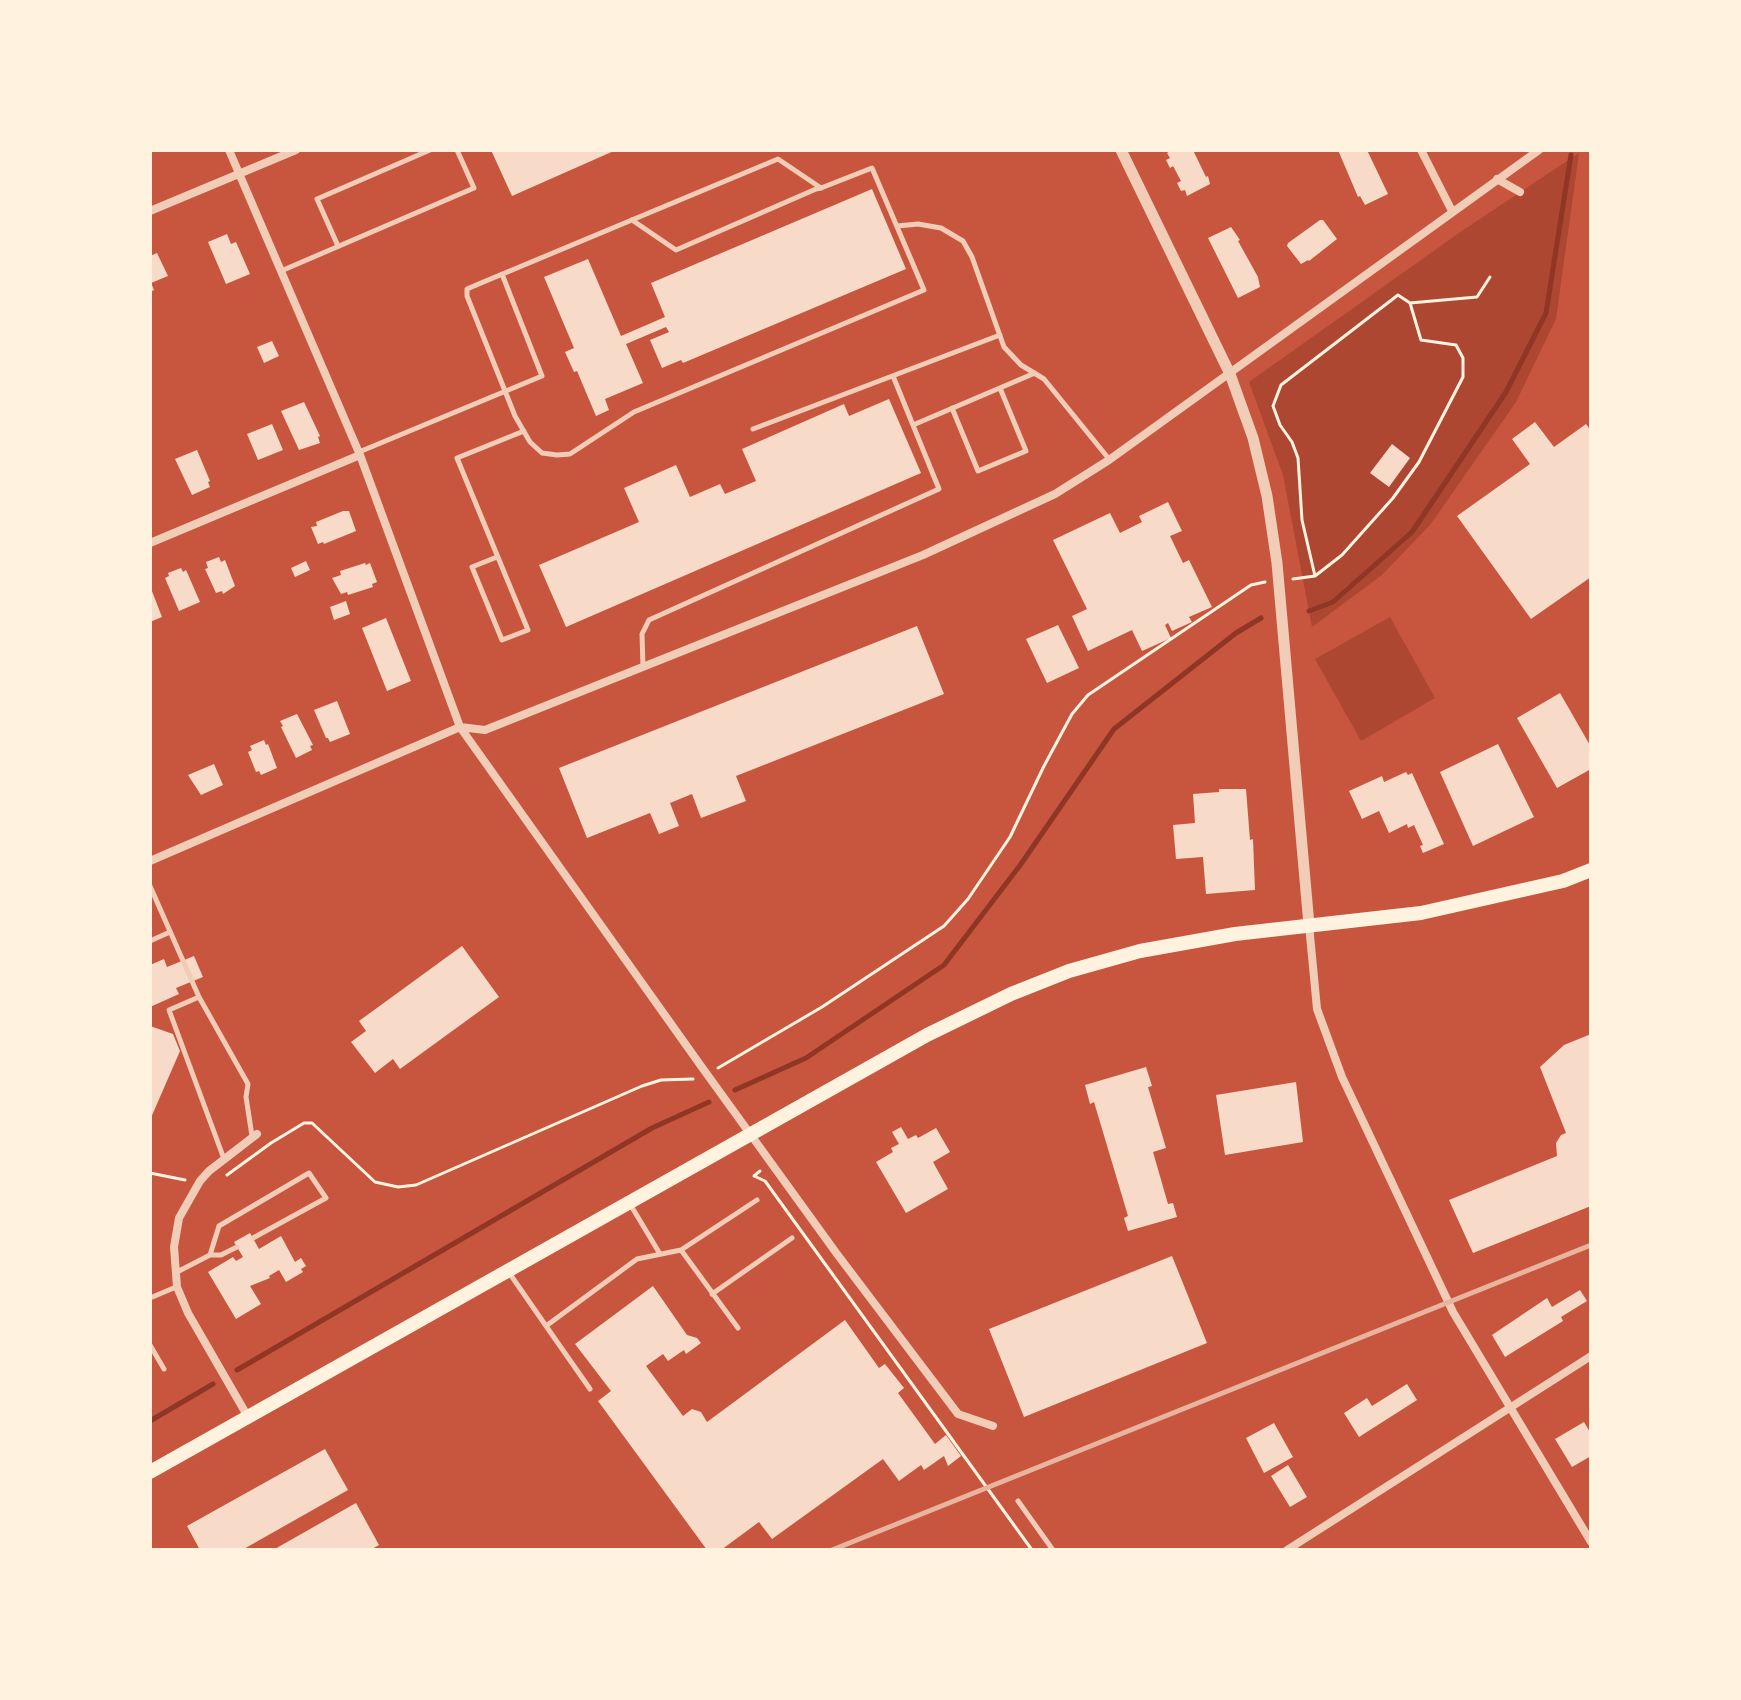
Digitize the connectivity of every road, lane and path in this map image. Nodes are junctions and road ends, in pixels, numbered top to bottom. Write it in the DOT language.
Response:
graph roads {
  1 [pos="229,150"];
  2 [pos="296,150"];
  3 [pos="430,150"];
  4 [pos="457,150"];
  5 [pos="1121,150"];
  6 [pos="1421,150"];
  7 [pos="1539,150"];
  8 [pos="240,175"];
  9 [pos="1497,179"];
  10 [pos="821,188"];
  11 [pos="1520,192"];
  12 [pos="150,211"];
  13 [pos="1452,211"];
  14 [pos="632,220"];
  15 [pos="897,226"];
  16 [pos="338,246"];
  17 [pos="281,271"];
  18 [pos="502,274"];
  19 [pos="1490,277"];
  20 [pos="1410,303"];
  21 [pos="1000,335"];
  22 [pos="1035,373"];
  23 [pos="1230,374"];
  24 [pos="893,376"];
  25 [pos="1000,388"];
  26 [pos="505,391"];
  27 [pos="952,408"];
  28 [pos="913,425"];
  29 [pos="753,429"];
  30 [pos="524,431"];
  31 [pos="360,454"];
  32 [pos="1109,460"];
  33 [pos="150,543"];
  34 [pos="497,557"];
  35 [pos="1315,576"];
  36 [pos="1293,579"];
  37 [pos="1263,582"];
  38 [pos="643,667"];
  39 [pos="460,727"];
  40 [pos="150,861"];
  41 [pos="1591,870"];
  42 [pos="150,886"];
  43 [pos="152,895"];
  44 [pos="1309,925"];
  45 [pos="170,932"];
  46 [pos="150,941"];
  47 [pos="199,997"];
  48 [pos="707,1074"];
  49 [pos="751,1134"];
  50 [pos="254,1136"];
  51 [pos="224,1159"];
  52 [pos="772,1164"];
  53 [pos="150,1173"];
  54 [pos="200,1181"];
  55 [pos="757,1200"];
  56 [pos="629,1202"];
  57 [pos="253,1238"];
  58 [pos="792,1238"];
  59 [pos="237,1247"];
  60 [pos="681,1250"];
  61 [pos="660,1254"];
  62 [pos="210,1255"];
  63 [pos="507,1271"];
  64 [pos="176,1272"];
  65 [pos="177,1287"];
  66 [pos="712,1294"];
  67 [pos="150,1298"];
  68 [pos="546,1326"];
  69 [pos="738,1328"];
  70 [pos="150,1345"];
  71 [pos="1591,1356"];
  72 [pos="164,1369"];
  73 [pos="590,1389"];
  74 [pos="1508,1407"];
  75 [pos="248,1417"];
  76 [pos="993,1426"];
  77 [pos="150,1472"];
  78 [pos="1018,1501"];
  79 [pos="1591,1542"];
  80 [pos="1032,1550"];
  81 [pos="1053,1550"];
  82 [pos="1287,1550"];
  1 -- 8 [label="street"];
  2 -- 8 [label="street"];
  3 -- 16 [label="lane"];
  4 -- 16 [label="lane"];
  5 -- 23 [label="street"];
  6 -- 13 [label="street"];
  7 -- 9 [label="street"];
  8 -- 12 [label="street"];
  8 -- 17 [label="street"];
  9 -- 11 [label="street"];
  9 -- 13 [label="street"];
  10 -- 14 [label="lane"];
  10 -- 14 [label="lane"];
  10 -- 15 [label="lane"];
  13 -- 23 [label="street"];
  14 -- 18 [label="lane"];
  15 -- 21 [label="lane"];
  15 -- 30 [label="lane"];
  16 -- 17 [label="lane"];
  17 -- 31 [label="street"];
  18 -- 26 [label="lane"];
  18 -- 26 [label="lane"];
  19 -- 20 [label="path"];
  20 -- 35 [label="path"];
  20 -- 35 [label="path"];
  21 -- 22 [label="lane"];
  21 -- 24 [label="lane"];
  22 -- 25 [label="lane"];
  22 -- 32 [label="lane"];
  23 -- 32 [label="street"];
  23 -- 44 [label="street"];
  24 -- 28 [label="lane"];
  24 -- 29 [label="lane"];
  25 -- 27 [label="lane"];
  25 -- 27 [label="lane"];
  26 -- 30 [label="lane"];
  26 -- 31 [label="lane"];
  27 -- 28 [label="lane"];
  28 -- 38 [label="lane"];
  30 -- 34 [label="lane"];
  31 -- 33 [label="street"];
  31 -- 39 [label="street"];
  32 -- 38 [label="street"];
  34 -- 34 [label="lane"];
  35 -- 36 [label="path"];
  37 -- 48 [label="path"];
  38 -- 39 [label="street"];
  39 -- 40 [label="street"];
  39 -- 48 [label="street"];
  41 -- 44 [label="main road"];
  42 -- 43 [label="lane"];
  43 -- 45 [label="lane"];
  44 -- 49 [label="main road"];
  44 -- 74 [label="street"];
  45 -- 46 [label="lane"];
  45 -- 47 [label="lane"];
  47 -- 50 [label="lane"];
  47 -- 51 [label="lane"];
  48 -- 49 [label="street"];
  48 -- 54 [label="path"];
  49 -- 52 [label="street"];
  49 -- 56 [label="main road"];
  50 -- 51 [label="street"];
  51 -- 54 [label="street"];
  52 -- 76 [label="street"];
  52 -- 80 [label="path"];
  53 -- 54 [label="path"];
  54 -- 64 [label="street"];
  55 -- 60 [label="lane"];
  56 -- 61 [label="lane"];
  56 -- 63 [label="main road"];
  57 -- 62 [label="lane"];
  58 -- 66 [label="lane"];
  59 -- 62 [label="lane"];
  60 -- 61 [label="lane"];
  60 -- 66 [label="lane"];
  61 -- 68 [label="lane"];
  62 -- 64 [label="lane"];
  63 -- 68 [label="lane"];
  63 -- 75 [label="main road"];
  64 -- 65 [label="street"];
  65 -- 67 [label="lane"];
  65 -- 75 [label="street"];
  66 -- 69 [label="lane"];
  68 -- 73 [label="lane"];
  70 -- 72 [label="lane"];
  71 -- 74 [label="street"];
  74 -- 79 [label="street"];
  74 -- 82 [label="street"];
  75 -- 77 [label="main road"];
  78 -- 81 [label="lane"];
}
